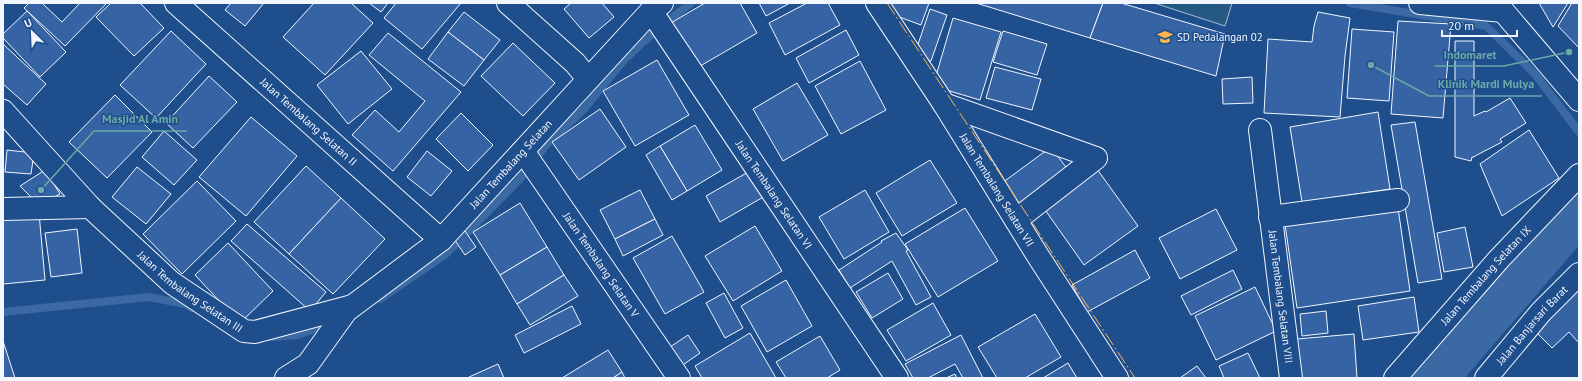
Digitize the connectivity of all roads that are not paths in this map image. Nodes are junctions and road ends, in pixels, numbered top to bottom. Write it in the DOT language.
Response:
graph roads {
  1 [pos="176,3"];
  2 [pos="508,3"];
  3 [pos="877,3"];
  4 [pos="1420,3"];
  5 [pos="656,7"];
  6 [pos="1502,7"];
  7 [pos="588,79"];
  8 [pos="1577,93"];
  9 [pos="944,104"];
  10 [pos="3,110"];
  11 [pos="1260,130"];
  12 [pos="523,150"];
  13 [pos="1579,175"];
  14 [pos="1398,200"];
  15 [pos="90,207"];
  16 [pos="3,209"];
  17 [pos="1270,216"];
  18 [pos="1016,220"];
  19 [pos="441,240"];
  20 [pos="1579,274"];
  21 [pos="349,308"];
  22 [pos="286,378"];
  23 [pos="679,378"];
  24 [pos="897,378"];
  25 [pos="1117,378"];
  26 [pos="1291,378"];
  27 [pos="1395,378"];
  28 [pos="1486,378"];
  1 -- 19 [label="street, Jalan Tembalang Selatan II"];
  2 -- 7 [label="street"];
  3 -- 9 [label="street, Jalan Tembalang Selatan VII"];
  4 -- 6 [label="street"];
  5 -- 7 [label="street, Jalan Tembalang Selatan"];
  5 -- 24 [label="street, Jalan Tembalang Selatan VI"];
  6 -- 8 [label="street"];
  7 -- 12 [label="street, Jalan Tembalang Selatan"];
  9 -- 18 [label="street, Jalan Tembalang Selatan VII"];
  9 -- 18 [label="street"];
  10 -- 15 [label="street, Jalan Tembalang Selatan III"];
  11 -- 17 [label="street, Jalan Tembalang Selatan VIII"];
  12 -- 19 [label="street, Jalan Tembalang Selatan"];
  12 -- 23 [label="street, Jalan Tembalang Selatan V"];
  13 -- 27 [label="street, Jalan Tembalang Selatan IX"];
  14 -- 17 [label="street, Jalan Tembalang Selatan VIII"];
  15 -- 16 [label="street"];
  15 -- 21 [label="street, Jalan Tembalang Selatan III"];
  17 -- 26 [label="street, Jalan Tembalang Selatan VIII"];
  18 -- 25 [label="street, Jalan Tembalang Selatan VII"];
  19 -- 21 [label="street, Jalan Tembalang Selatan"];
  20 -- 28 [label="street, Jalan Banjarsari Barat"];
  21 -- 22 [label="street"];
}
